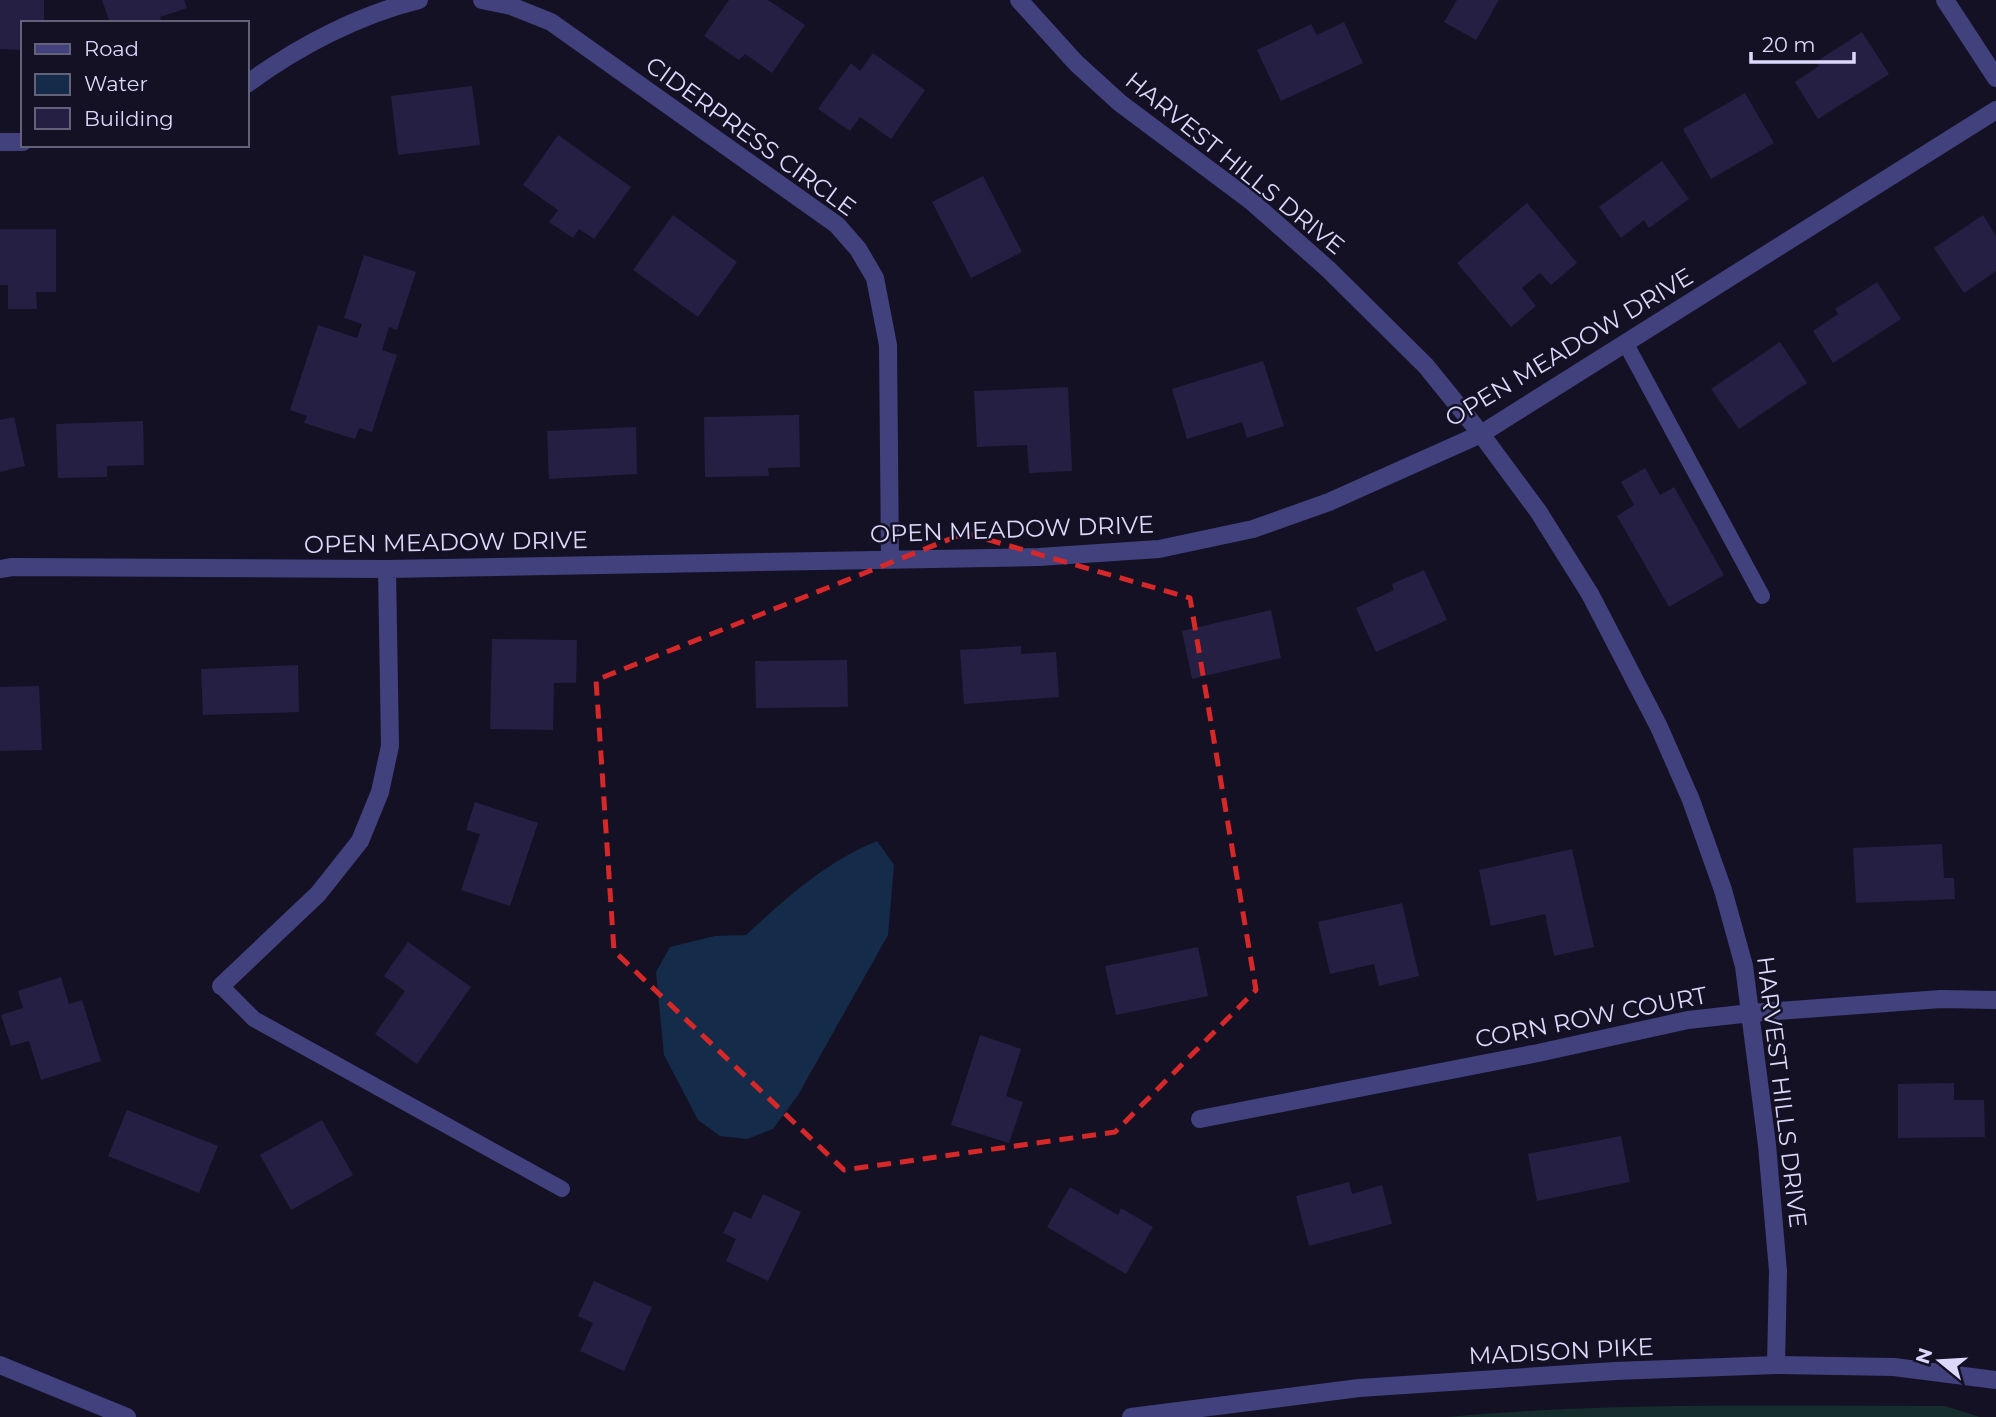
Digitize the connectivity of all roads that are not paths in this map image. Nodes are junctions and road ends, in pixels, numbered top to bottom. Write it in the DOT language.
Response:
graph roads {
  1 [pos="419,0"];
  2 [pos="482,0"];
  3 [pos="1019,0"];
  4 [pos="1945,0"];
  5 [pos="1996,78"];
  6 [pos="248,84"];
  7 [pos="1996,110"];
  8 [pos="0,142"];
  9 [pos="21,142"];
  10 [pos="1626,344"];
  11 [pos="1481,434"];
  12 [pos="890,558"];
  13 [pos="0,569"];
  14 [pos="387,569"];
  15 [pos="1762,596"];
  16 [pos="221,986"];
  17 [pos="1996,1000"];
  18 [pos="1751,1013"];
  19 [pos="1200,1119"];
  20 [pos="562,1189"];
  21 [pos="0,1365"];
  22 [pos="1776,1366"];
  23 [pos="1996,1380"];
  24 [pos="127,1417"];
  25 [pos="1131,1417"];
  1 -- 6 [label="street"];
  2 -- 12 [label="street, CIDERPRESS CIRCLE"];
  3 -- 11 [label="street, HARVEST HILLS DRIVE"];
  4 -- 5 [label="street"];
  7 -- 10 [label="street, OPEN MEADOW DRIVE"];
  8 -- 9 [label="street"];
  10 -- 11 [label="street, OPEN MEADOW DRIVE"];
  10 -- 15 [label="lane"];
  11 -- 12 [label="street, OPEN MEADOW DRIVE"];
  11 -- 18 [label="street, HARVEST HILLS DRIVE"];
  12 -- 14 [label="street, OPEN MEADOW DRIVE"];
  13 -- 14 [label="street, OPEN MEADOW DRIVE"];
  14 -- 16 [label="street"];
  16 -- 20 [label="lane"];
  17 -- 18 [label="street, CORN ROW COURT"];
  18 -- 19 [label="street, CORN ROW COURT"];
  18 -- 22 [label="street, HARVEST HILLS DRIVE"];
  21 -- 24 [label="street"];
  22 -- 23 [label="street, MADISON PIKE"];
  22 -- 25 [label="street, MADISON PIKE"];
}
